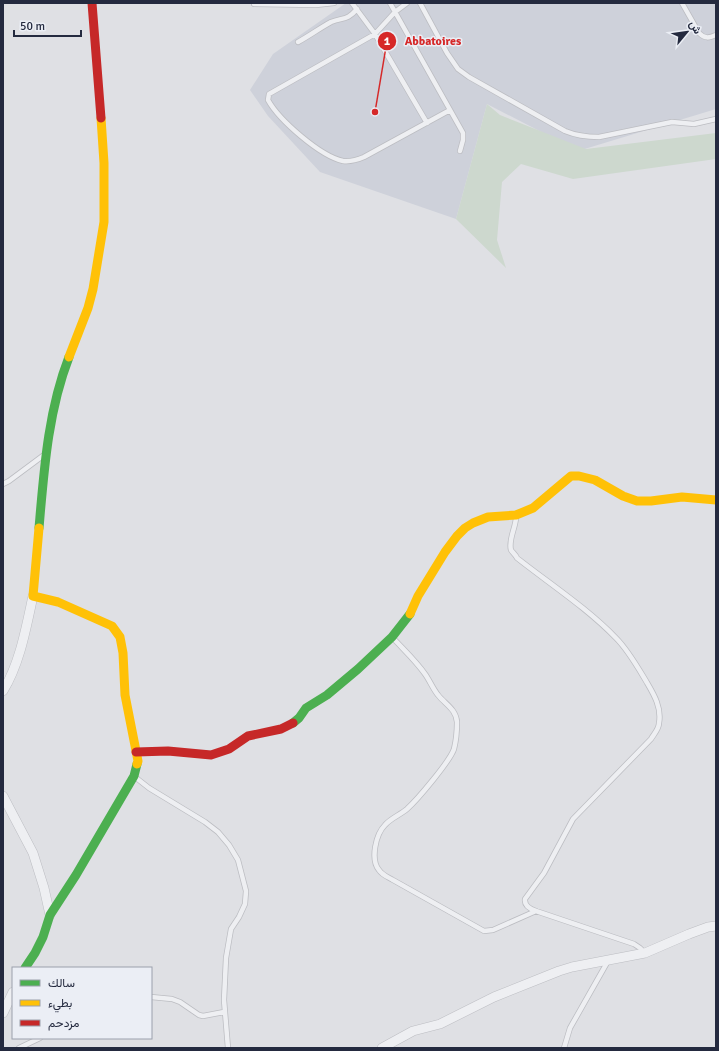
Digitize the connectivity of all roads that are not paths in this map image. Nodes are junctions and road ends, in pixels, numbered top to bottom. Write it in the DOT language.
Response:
graph roads {
  1 [pos="92,3"];
  2 [pos="334,3"];
  3 [pos="354,3"];
  4 [pos="390,3"];
  5 [pos="407,3"];
  6 [pos="420,3"];
  7 [pos="682,3"];
  8 [pos="254,4"];
  9 [pos="357,9"];
  10 [pos="395,12"];
  11 [pos="375,34"];
  12 [pos="716,35"];
  13 [pos="298,42"];
  14 [pos="450,110"];
  15 [pos="716,119"];
  16 [pos="427,123"];
  17 [pos="460,151"];
  18 [pos="46,453"];
  19 [pos="3,484"];
  20 [pos="716,500"];
  21 [pos="516,515"];
  22 [pos="34,596"];
  23 [pos="392,636"];
  24 [pos="3,691"];
  25 [pos="136,752"];
  26 [pos="134,776"];
  27 [pos="3,796"];
  28 [pos="536,911"];
  29 [pos="50,915"];
  30 [pos="716,926"];
  31 [pos="645,954"];
  32 [pos="608,961"];
  33 [pos="26,967"];
  34 [pos="12,994"];
  35 [pos="152,997"];
  36 [pos="224,1012"];
  37 [pos="3,1013"];
  38 [pos="38,1039"];
  39 [pos="19,1048"];
  40 [pos="228,1048"];
  41 [pos="382,1048"];
  42 [pos="564,1048"];
  1 -- 18 [label="street"];
  2 -- 8 [label="lane"];
  3 -- 9 [label="lane"];
  4 -- 10 [label="lane"];
  5 -- 10 [label="lane"];
  6 -- 15 [label="lane"];
  7 -- 12 [label="lane"];
  9 -- 11 [label="lane"];
  9 -- 13 [label="lane"];
  10 -- 11 [label="lane"];
  10 -- 14 [label="lane"];
  11 -- 16 [label="lane"];
  11 -- 16 [label="lane"];
  14 -- 16 [label="lane"];
  14 -- 17 [label="lane"];
  18 -- 19 [label="lane"];
  18 -- 22 [label="street"];
  20 -- 21 [label="street"];
  21 -- 23 [label="street"];
  21 -- 28 [label="lane"];
  22 -- 24 [label="street"];
  22 -- 25 [label="street"];
  23 -- 25 [label="street"];
  23 -- 28 [label="lane"];
  25 -- 26 [label="street"];
  26 -- 29 [label="street"];
  26 -- 36 [label="lane"];
  27 -- 29 [label="street"];
  28 -- 31 [label="lane"];
  29 -- 33 [label="street"];
  30 -- 31 [label="street"];
  31 -- 32 [label="street"];
  32 -- 41 [label="street"];
  32 -- 42 [label="lane"];
  34 -- 37 [label="street"];
  35 -- 36 [label="lane"];
  36 -- 40 [label="lane"];
  38 -- 39 [label="lane"];
}
